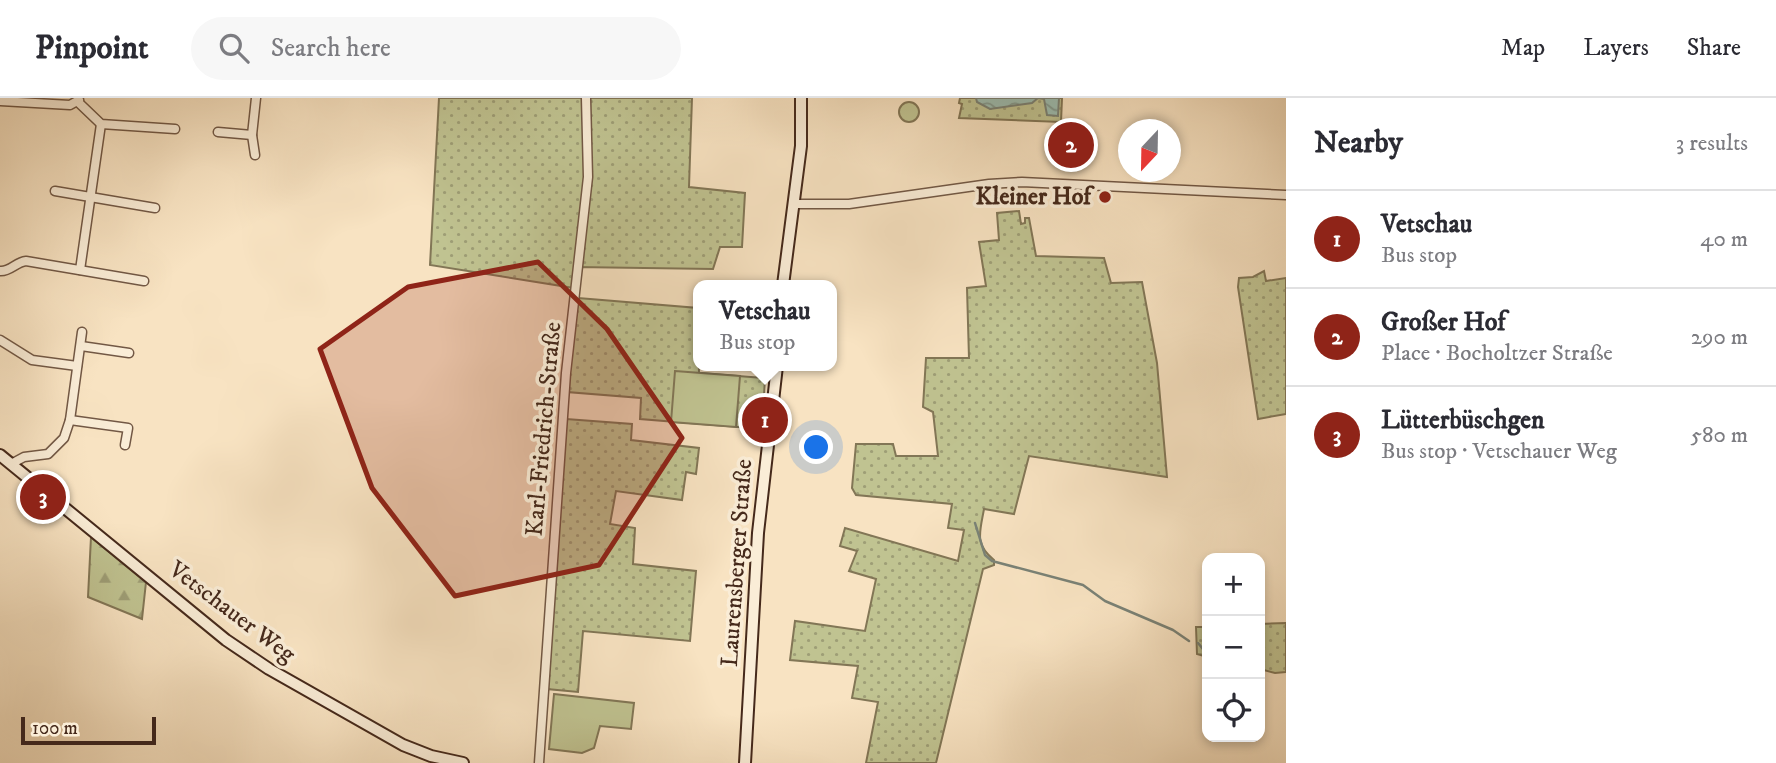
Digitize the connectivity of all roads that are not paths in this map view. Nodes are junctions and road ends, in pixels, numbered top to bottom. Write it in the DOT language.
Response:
graph roads {
  1 [pos="256,98"];
  2 [pos="586,98"];
  3 [pos="801,98"];
  4 [pos="21,100"];
  5 [pos="79,100"];
  6 [pos="0,101"];
  7 [pos="101,124"];
  8 [pos="175,129"];
  9 [pos="218,132"];
  10 [pos="252,135"];
  11 [pos="255,155"];
  12 [pos="55,191"];
  13 [pos="1286,195"];
  14 [pos="92,196"];
  15 [pos="795,204"];
  16 [pos="155,208"];
  17 [pos="80,270"];
  18 [pos="0,271"];
  19 [pos="784,280"];
  20 [pos="144,281"];
  21 [pos="82,332"];
  22 [pos="0,340"];
  23 [pos="80,346"];
  24 [pos="129,353"];
  25 [pos="77,366"];
  26 [pos="775,371"];
  27 [pos="70,420"];
  28 [pos="125,445"];
  29 [pos="0,455"];
  30 [pos="11,464"];
  31 [pos="463,763"];
  32 [pos="539,763"];
  33 [pos="744,763"];
  1 -- 10 [label="street"];
  2 -- 32 [label="street, Karl-Friedrich-Straße"];
  3 -- 15 [label="street"];
  4 -- 5 [label="street"];
  4 -- 6 [label="street"];
  5 -- 7 [label="street"];
  7 -- 8 [label="street"];
  7 -- 14 [label="street"];
  9 -- 10 [label="street"];
  10 -- 11 [label="street"];
  12 -- 14 [label="street"];
  13 -- 15 [label="street"];
  14 -- 16 [label="street"];
  14 -- 17 [label="street"];
  15 -- 19 [label="street"];
  17 -- 18 [label="street"];
  17 -- 20 [label="street"];
  21 -- 23 [label="street"];
  22 -- 25 [label="street"];
  23 -- 24 [label="street"];
  23 -- 25 [label="street"];
  25 -- 27 [label="street"];
  26 -- 33 [label="street, Laurensberger Straße"];
  27 -- 28 [label="street"];
  27 -- 30 [label="street"];
  29 -- 30 [label="street, Vetschauer Weg"];
  30 -- 31 [label="street, Vetschauer Weg"];
}
